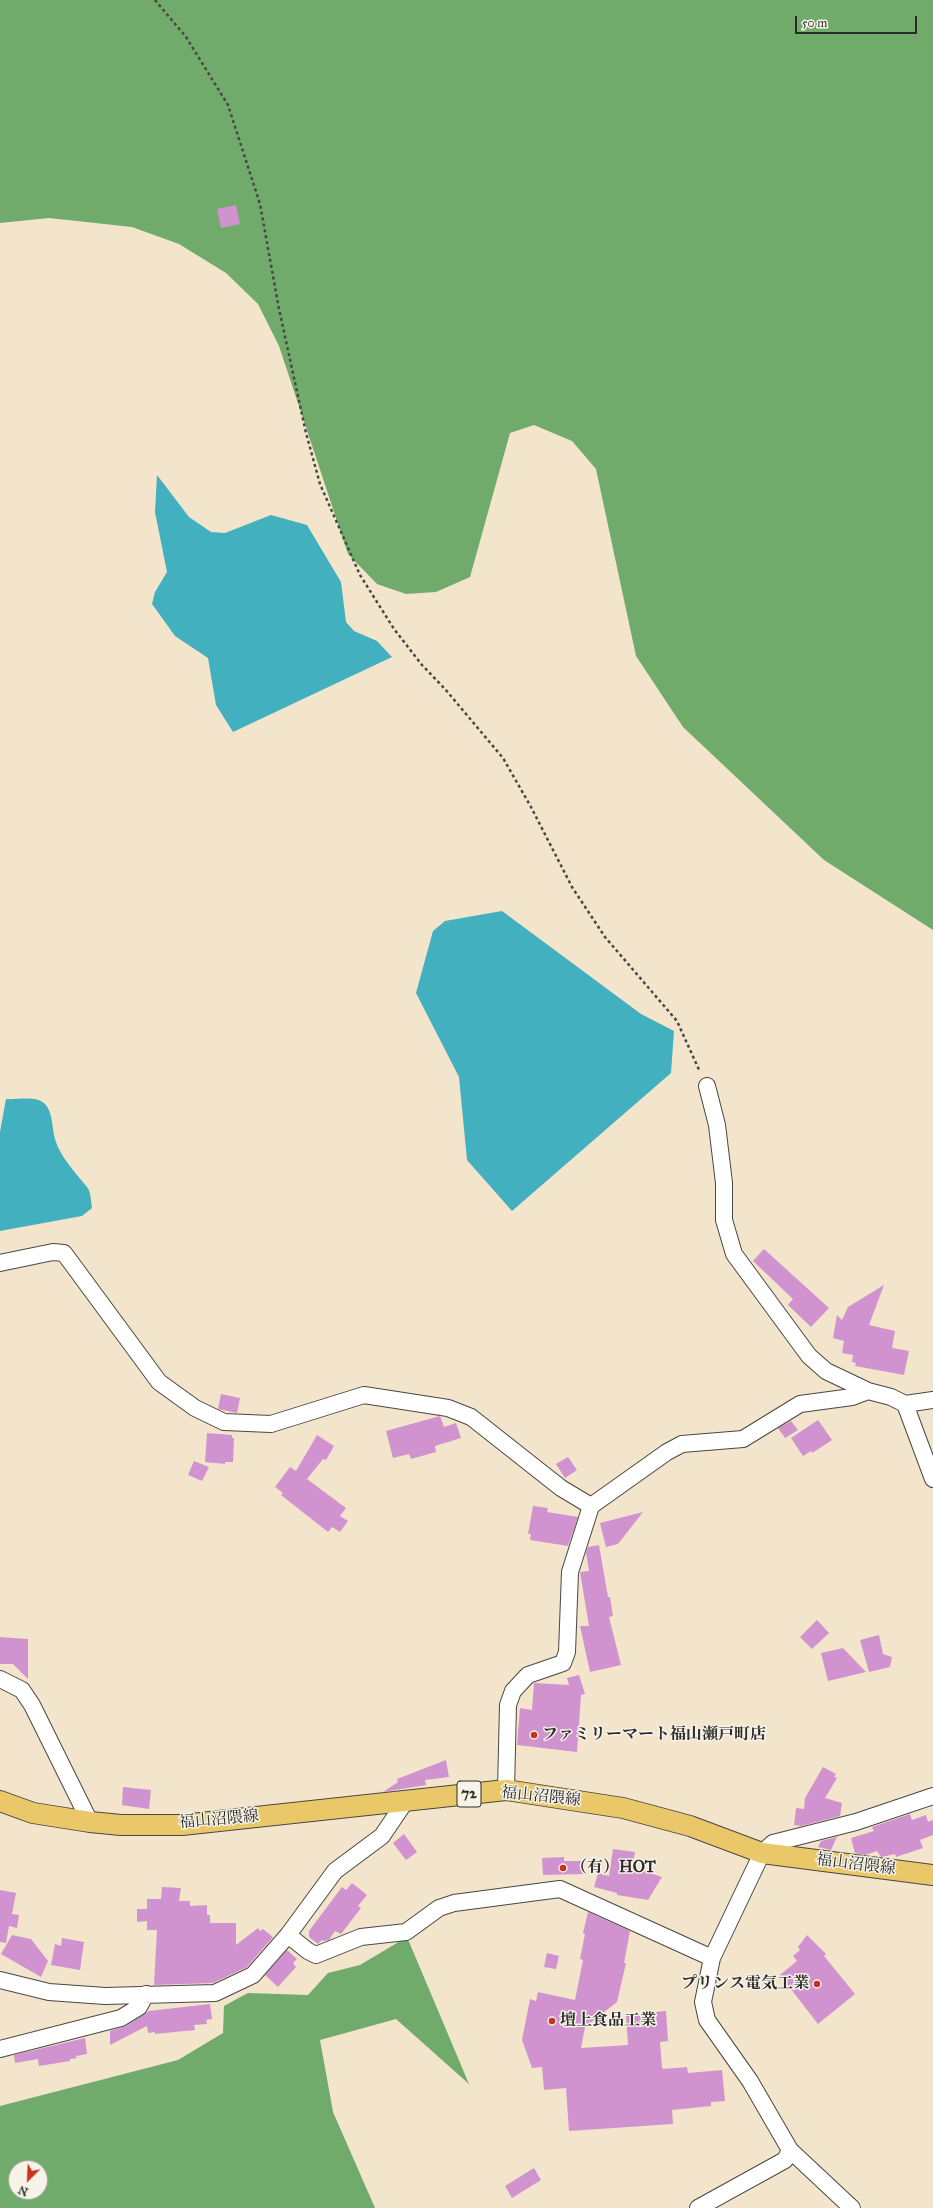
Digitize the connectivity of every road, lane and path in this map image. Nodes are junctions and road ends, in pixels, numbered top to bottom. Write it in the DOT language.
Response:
graph roads {
  1 [pos="155,0"];
  2 [pos="707,1086"];
  3 [pos="0,1263"];
  4 [pos="868,1391"];
  5 [pos="933,1400"];
  6 [pos="905,1404"];
  7 [pos="933,1479"];
  8 [pos="591,1506"];
  9 [pos="0,1679"];
  10 [pos="506,1790"];
  11 [pos="933,1796"];
  12 [pos="0,1801"];
  13 [pos="405,1802"];
  14 [pos="90,1822"];
  15 [pos="762,1853"];
  16 [pos="933,1875"];
  17 [pos="288,1935"];
  18 [pos="712,1958"];
  19 [pos="1,1985"];
  20 [pos="146,1994"];
  21 [pos="0,2048"];
  22 [pos="790,2150"];
  23 [pos="698,2208"];
  24 [pos="852,2208"];
  1 -- 2 [label="path"];
  2 -- 4 [label="street"];
  3 -- 8 [label="street"];
  4 -- 6 [label="street"];
  4 -- 8 [label="street"];
  5 -- 6 [label="street"];
  6 -- 7 [label="street"];
  8 -- 10 [label="street"];
  9 -- 14 [label="street"];
  10 -- 13 [label="main road, 福山沼隈線 / 72"];
  10 -- 15 [label="main road, 福山沼隈線 / 72"];
  11 -- 15 [label="street"];
  12 -- 14 [label="main road, 福山沼隈線 / 72"];
  13 -- 14 [label="main road, 福山沼隈線 / 72"];
  13 -- 17 [label="street"];
  15 -- 16 [label="main road, 福山沼隈線 / 72"];
  15 -- 18 [label="street"];
  17 -- 18 [label="street"];
  17 -- 20 [label="street"];
  18 -- 22 [label="street"];
  19 -- 20 [label="street"];
  20 -- 21 [label="street"];
  22 -- 23 [label="street"];
  22 -- 24 [label="street"];
}
